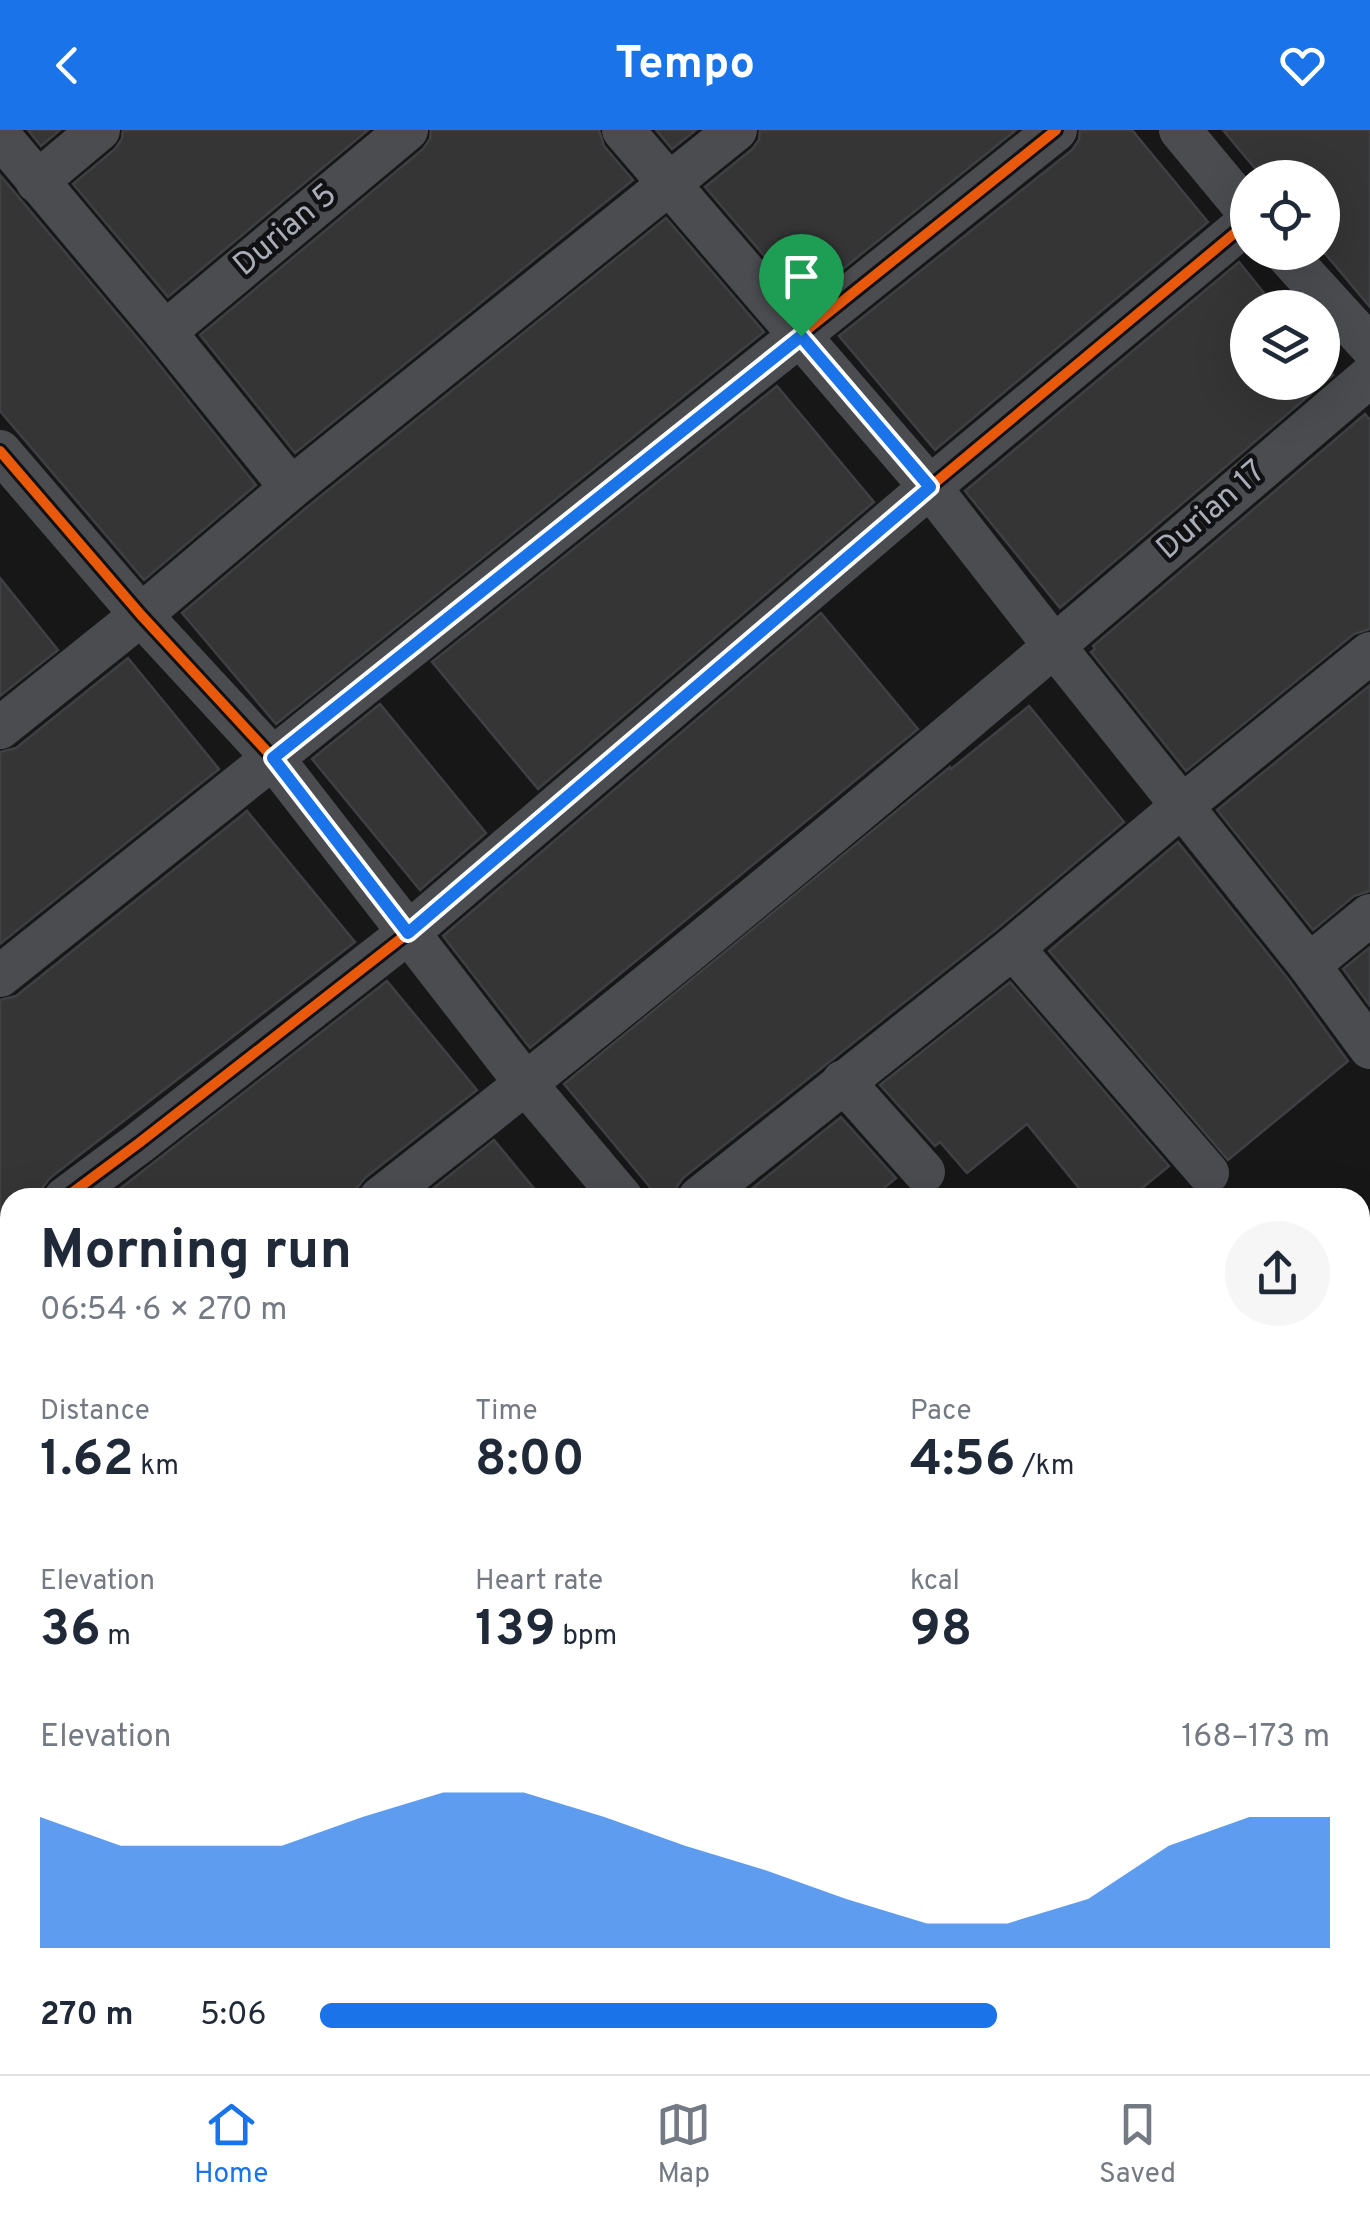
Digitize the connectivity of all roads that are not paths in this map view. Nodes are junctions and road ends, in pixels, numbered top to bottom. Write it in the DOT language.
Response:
graph roads {
  1 [pos="98,130"];
  2 [pos="407,130"];
  3 [pos="624,130"];
  4 [pos="736,130"];
  5 [pos="1056,130"];
  6 [pos="1180,130"];
  7 [pos="0,136"];
  8 [pos="37,182"];
  9 [pos="668,185"];
  10 [pos="1230,190"];
  11 [pos="1230,237"];
  12 [pos="1300,270"];
  13 [pos="165,332"];
  14 [pos="801,336"];
  15 [pos="1370,346"];
  16 [pos="1370,376"];
  17 [pos="0,450"];
  18 [pos="930,487"];
  19 [pos="291,488"];
  20 [pos="141,615"];
  21 [pos="1054,647"];
  22 [pos="1370,653"];
  23 [pos="0,728"];
  24 [pos="273,758"];
  25 [pos="1182,806"];
  26 [pos="1370,915"];
  27 [pos="408,933"];
  28 [pos="1013,948"];
  29 [pos="1309,965"];
  30 [pos="0,976"];
  31 [pos="1370,1048"];
  32 [pos="843,1081"];
  33 [pos="526,1084"];
  34 [pos="924,1172"];
  35 [pos="1208,1174"];
  36 [pos="78,1188"];
  37 [pos="393,1188"];
  38 [pos="614,1188"];
  39 [pos="711,1188"];
  1 -- 8 [label="street"];
  2 -- 13 [label="street, Durian 5"];
  3 -- 9 [label="street"];
  4 -- 9 [label="street"];
  5 -- 14 [label="street"];
  6 -- 10 [label="street"];
  7 -- 8 [label="street"];
  8 -- 13 [label="street"];
  9 -- 14 [label="street"];
  9 -- 19 [label="street"];
  11 -- 18 [label="street"];
  12 -- 15 [label="street"];
  13 -- 19 [label="street"];
  14 -- 18 [label="street"];
  14 -- 24 [label="street"];
  16 -- 21 [label="street, Durian 17"];
  17 -- 20 [label="street"];
  18 -- 21 [label="street"];
  18 -- 27 [label="street"];
  19 -- 20 [label="street"];
  20 -- 23 [label="street"];
  20 -- 24 [label="street"];
  21 -- 25 [label="street"];
  21 -- 33 [label="street, Durian 17"];
  22 -- 25 [label="street"];
  24 -- 27 [label="street"];
  24 -- 30 [label="street"];
  25 -- 28 [label="street"];
  25 -- 29 [label="street"];
  26 -- 29 [label="street"];
  27 -- 33 [label="street"];
  27 -- 36 [label="street"];
  28 -- 32 [label="street"];
  28 -- 35 [label="street"];
  29 -- 31 [label="street"];
  32 -- 34 [label="street"];
  32 -- 39 [label="street"];
  33 -- 37 [label="street, Durian 17"];
  33 -- 38 [label="street"];
}
